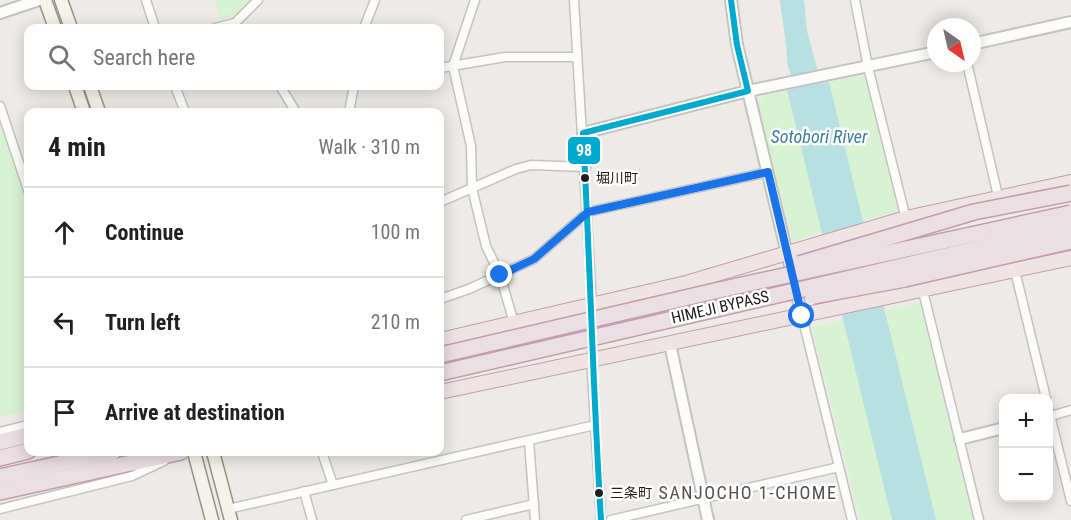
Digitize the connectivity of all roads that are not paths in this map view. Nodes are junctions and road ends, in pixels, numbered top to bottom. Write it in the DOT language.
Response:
graph roads {
  1 [pos="39,0"];
  2 [pos="45,0"];
  3 [pos="61,0"];
  4 [pos="146,0"];
  5 [pos="258,0"];
  6 [pos="375,0"];
  7 [pos="475,0"];
  8 [pos="574,0"];
  9 [pos="731,0"];
  10 [pos="855,0"];
  11 [pos="0,13"];
  12 [pos="1071,22"];
  13 [pos="54,24"];
  14 [pos="70,24"];
  15 [pos="154,24"];
  16 [pos="238,24"];
  17 [pos="366,24"];
  18 [pos="981,42"];
  19 [pos="927,54"];
  20 [pos="577,57"];
  21 [pos="453,66"];
  22 [pos="444,67"];
  23 [pos="868,67"];
  24 [pos="970,72"];
  25 [pos="76,90"];
  26 [pos="91,90"];
  27 [pos="177,90"];
  28 [pos="282,90"];
  29 [pos="353,90"];
  30 [pos="748,91"];
  31 [pos="0,106"];
  32 [pos="83,108"];
  33 [pos="98,108"];
  34 [pos="183,108"];
  35 [pos="294,108"];
  36 [pos="350,108"];
  37 [pos="583,133"];
  38 [pos="586,167"];
  39 [pos="768,172"];
  40 [pos="24,178"];
  41 [pos="1071,182"];
  42 [pos="472,188"];
  43 [pos="1071,193"];
  44 [pos="998,196"];
  45 [pos="444,200"];
  46 [pos="588,212"];
  47 [pos="1071,213"];
  48 [pos="900,221"];
  49 [pos="1071,227"];
  50 [pos="1071,241"];
  51 [pos="788,254"];
  52 [pos="1071,258"];
  53 [pos="1015,271"];
  54 [pos="500,275"];
  55 [pos="922,289"];
  56 [pos="719,290"];
  57 [pos="784,292"];
  58 [pos="444,297"];
  59 [pos="592,304"];
  60 [pos="802,316"];
  61 [pos="514,323"];
  62 [pos="444,339"];
  63 [pos="670,344"];
  64 [pos="444,355"];
  65 [pos="591,358"];
  66 [pos="444,372"];
  67 [pos="444,391"];
  68 [pos="1045,394"];
  69 [pos="1071,410"];
  70 [pos="1053,412"];
  71 [pos="24,423"];
  72 [pos="24,423"];
  73 [pos="595,425"];
  74 [pos="0,426"];
  75 [pos="999,429"];
  76 [pos="1053,429"];
  77 [pos="0,432"];
  78 [pos="24,436"];
  79 [pos="960,439"];
  80 [pos="529,441"];
  81 [pos="0,442"];
  82 [pos="24,452"];
  83 [pos="95,456"];
  84 [pos="163,456"];
  85 [pos="178,456"];
  86 [pos="195,456"];
  87 [pos="214,456"];
  88 [pos="323,456"];
  89 [pos="0,458"];
  90 [pos="839,467"];
  91 [pos="0,477"];
  92 [pos="333,485"];
  93 [pos="304,491"];
  94 [pos="0,492"];
  95 [pos="704,499"];
  96 [pos="1071,501"];
  97 [pos="534,504"];
  98 [pos="0,510"];
  99 [pos="229,515"];
  100 [pos="212,520"];
  101 [pos="312,520"];
  102 [pos="466,520"];
  103 [pos="535,520"];
  104 [pos="602,520"];
  105 [pos="611,520"];
  106 [pos="708,520"];
  107 [pos="852,520"];
  108 [pos="979,520"];
  1 -- 11 [label="street"];
  2 -- 13 [label="main road"];
  3 -- 14 [label="main road"];
  4 -- 15 [label="street"];
  5 -- 16 [label="street"];
  6 -- 17 [label="street"];
  7 -- 21 [label="street"];
  8 -- 20 [label="street"];
  9 -- 30 [label="street"];
  10 -- 23 [label="street"];
  12 -- 18 [label="street"];
  19 -- 23 [label="street"];
  20 -- 21 [label="street"];
  20 -- 37 [label="street"];
  21 -- 22 [label="street"];
  21 -- 42 [label="street"];
  23 -- 30 [label="street"];
  23 -- 48 [label="street"];
  24 -- 44 [label="street"];
  25 -- 32 [label="main road"];
  26 -- 33 [label="main road"];
  27 -- 34 [label="street"];
  28 -- 35 [label="street"];
  29 -- 36 [label="street"];
  30 -- 37 [label="street"];
  30 -- 39 [label="street"];
  31 -- 40 [label="street"];
  37 -- 38 [label="street"];
  38 -- 42 [label="street"];
  38 -- 46 [label="street"];
  39 -- 46 [label="street"];
  39 -- 51 [label="street"];
  41 -- 44 [label="highway"];
  42 -- 45 [label="street"];
  42 -- 54 [label="street"];
  43 -- 56 [label="highway, bridge"];
  44 -- 48 [label="highway"];
  46 -- 54 [label="street"];
  46 -- 59 [label="street"];
  47 -- 56 [label="highway, HIMEJI BYPASS, bridge"];
  48 -- 51 [label="highway"];
  48 -- 55 [label="street"];
  49 -- 57 [label="highway, HIMEJI BYPASS, bridge"];
  50 -- 57 [label="highway, bridge"];
  51 -- 59 [label="highway"];
  51 -- 60 [label="street"];
  52 -- 53 [label="highway"];
  53 -- 55 [label="highway"];
  53 -- 68 [label="street"];
  54 -- 58 [label="street"];
  54 -- 61 [label="street"];
  55 -- 60 [label="highway"];
  55 -- 79 [label="street"];
  56 -- 64 [label="highway, HIMEJI BYPASS, bridge"];
  57 -- 66 [label="highway, HIMEJI BYPASS, bridge"];
  59 -- 61 [label="highway"];
  60 -- 63 [label="highway"];
  60 -- 90 [label="street"];
  61 -- 62 [label="highway"];
  63 -- 65 [label="highway"];
  63 -- 95 [label="street"];
  65 -- 67 [label="highway"];
  65 -- 73 [label="street"];
  69 -- 70 [label="street"];
  71 -- 74 [label="street"];
  72 -- 77 [label="street"];
  73 -- 80 [label="street"];
  73 -- 104 [label="street"];
  75 -- 79 [label="street"];
  76 -- 96 [label="street"];
  78 -- 81 [label="highway"];
  79 -- 108 [label="street"];
  80 -- 92 [label="street"];
  80 -- 97 [label="street"];
  82 -- 89 [label="highway"];
  83 -- 91 [label="highway"];
  84 -- 94 [label="highway"];
  85 -- 98 [label="street"];
  86 -- 100 [label="main road"];
  87 -- 99 [label="main road"];
  88 -- 92 [label="street"];
  90 -- 95 [label="street"];
  90 -- 107 [label="street"];
  92 -- 93 [label="street"];
  93 -- 99 [label="street"];
  93 -- 101 [label="street"];
  95 -- 105 [label="street"];
  95 -- 106 [label="street"];
  97 -- 102 [label="street"];
  97 -- 103 [label="street"];
}
